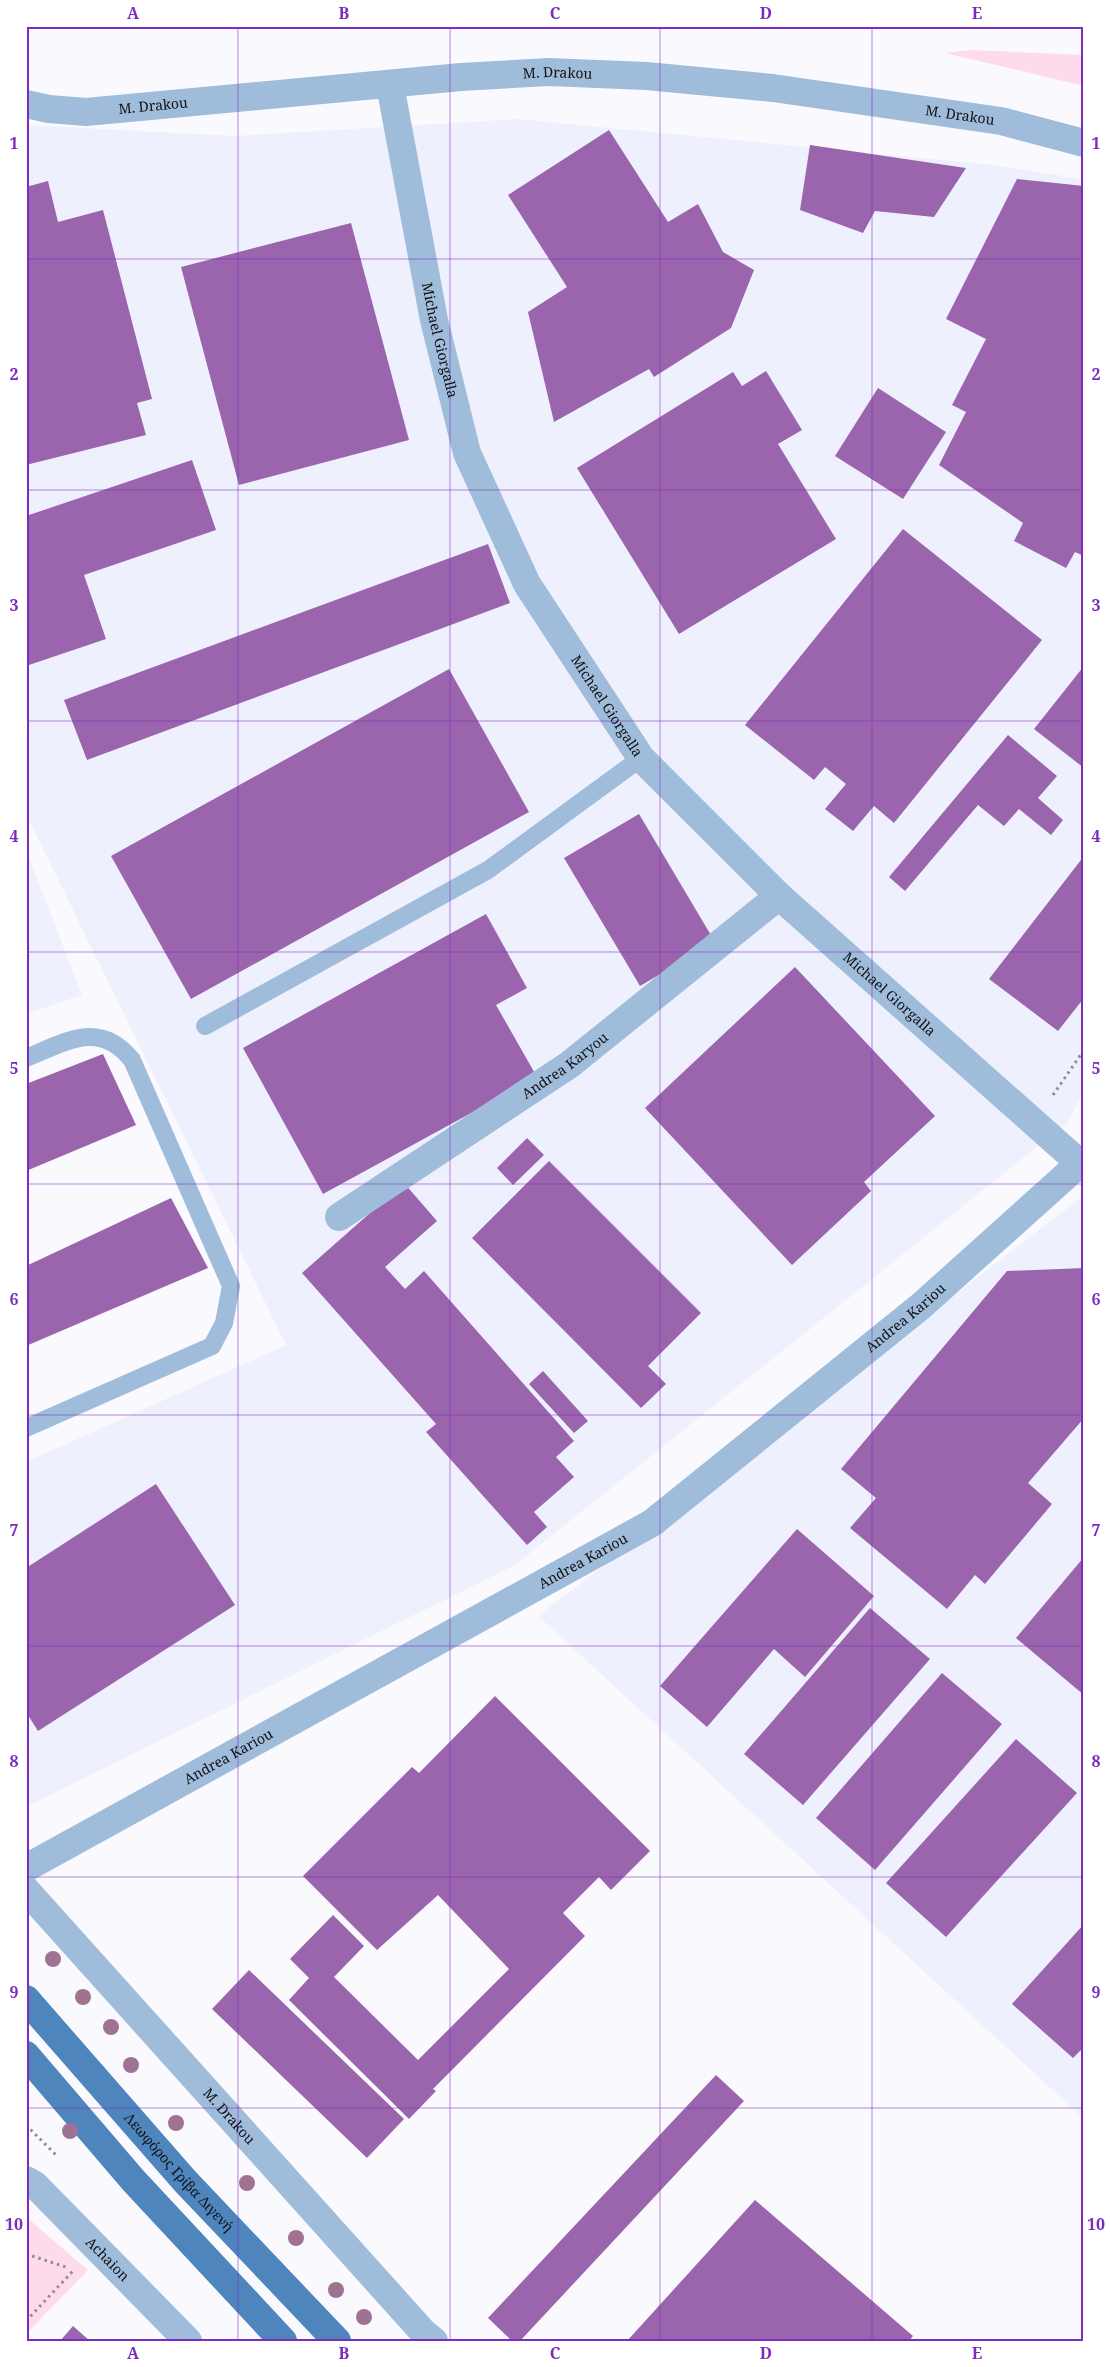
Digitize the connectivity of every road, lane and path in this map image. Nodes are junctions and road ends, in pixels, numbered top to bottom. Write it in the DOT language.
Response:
graph roads {
  1 [pos="390,85"];
  2 [pos="26,104"];
  3 [pos="1084,143"];
  4 [pos="641,758"];
  5 [pos="779,896"];
  6 [pos="204,1026"];
  7 [pos="1084,1050"];
  8 [pos="26,1058"];
  9 [pos="1034,1123"];
  10 [pos="1081,1166"];
  11 [pos="340,1217"];
  12 [pos="26,1428"];
  13 [pos="26,1868"];
  14 [pos="26,1890"];
  15 [pos="26,1999"];
  16 [pos="26,2055"];
  17 [pos="26,2180"];
  18 [pos="96,2247"];
  19 [pos="26,2254"];
  20 [pos="74,2270"];
  21 [pos="26,2322"];
  22 [pos="188,2341"];
  23 [pos="283,2341"];
  24 [pos="337,2341"];
  25 [pos="434,2341"];
  1 -- 2 [label="street, M. Drakou"];
  1 -- 3 [label="street, M. Drakou"];
  1 -- 4 [label="street, Michael Giorgalla"];
  4 -- 5 [label="street, Michael Giorgalla"];
  4 -- 6 [label="lane"];
  5 -- 9 [label="street, Michael Giorgalla"];
  5 -- 11 [label="street, Andrea Karyou"];
  7 -- 9 [label="path"];
  8 -- 12 [label="lane"];
  9 -- 10 [label="street, Michael Giorgalla"];
  10 -- 13 [label="street, Andrea Kariou"];
  14 -- 25 [label="street, M. Drakou"];
  15 -- 24 [label="main road, Λεωφόρος Γρίβα Διγενή"];
  16 -- 23 [label="main road"];
  17 -- 18 [label="street, Achaion"];
  18 -- 20 [label="path"];
  18 -- 22 [label="street, Achaion"];
  19 -- 20 [label="path"];
  20 -- 21 [label="path"];
}
